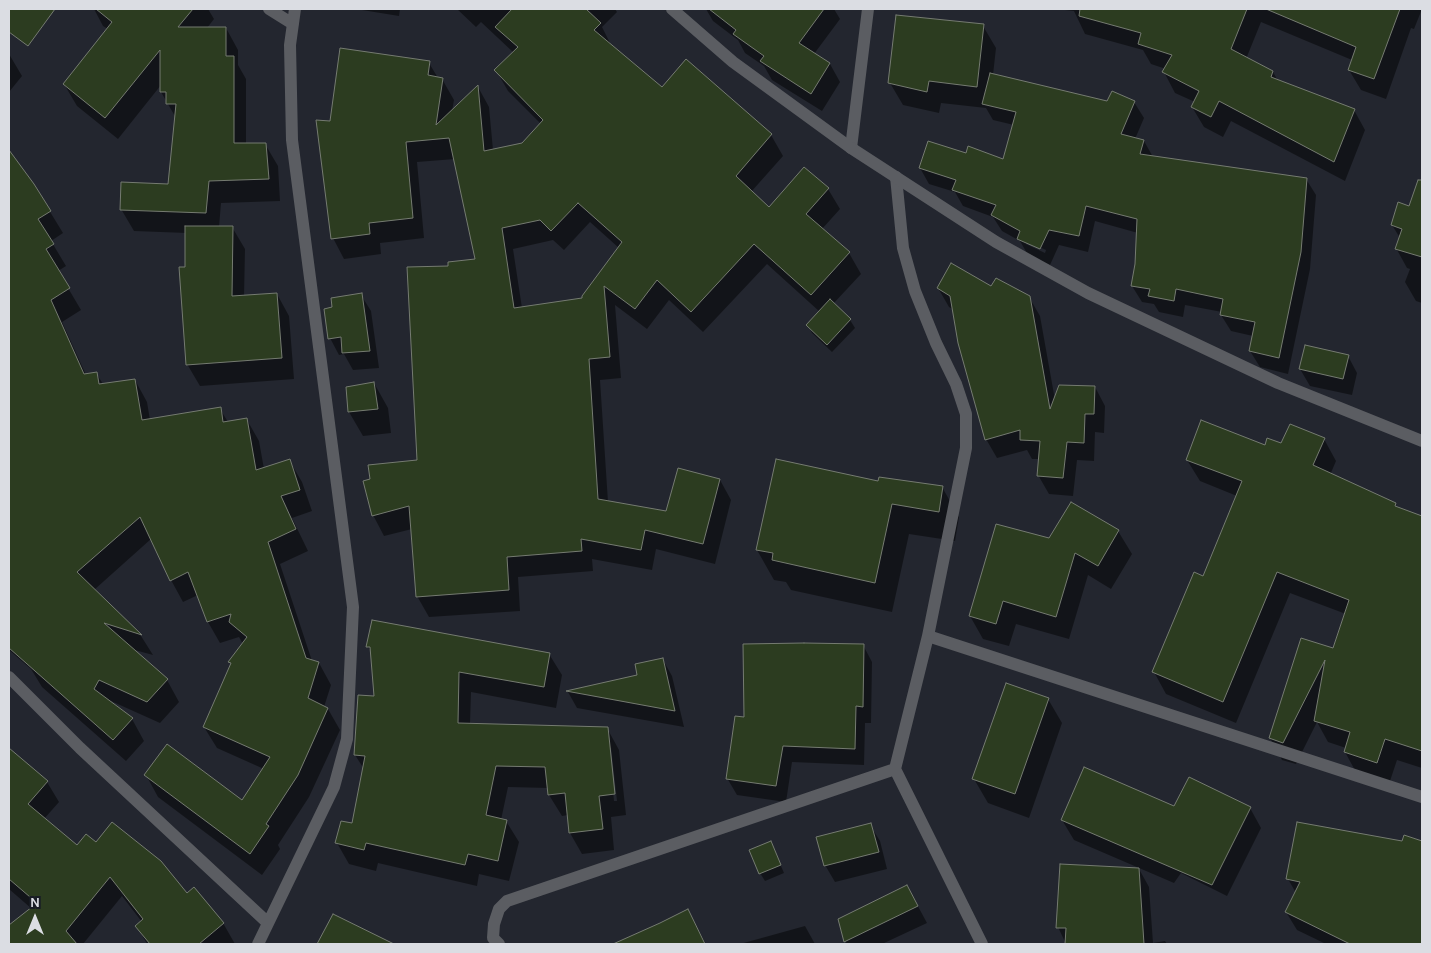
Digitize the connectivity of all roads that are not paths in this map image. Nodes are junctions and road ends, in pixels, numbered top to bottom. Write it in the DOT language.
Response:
graph roads {
  1 [pos="269,9"];
  2 [pos="295,9"];
  3 [pos="672,9"];
  4 [pos="868,9"];
  5 [pos="293,24"];
  6 [pos="851,148"];
  7 [pos="896,177"];
  8 [pos="1422,441"];
  9 [pos="928,636"];
  10 [pos="9,677"];
  11 [pos="895,769"];
  12 [pos="1422,798"];
  13 [pos="268,923"];
  14 [pos="258,944"];
  15 [pos="499,944"];
  16 [pos="982,944"];
  1 -- 5 [label="street"];
  2 -- 5 [label="street"];
  3 -- 6 [label="street"];
  4 -- 6 [label="street"];
  5 -- 13 [label="street"];
  6 -- 7 [label="street"];
  7 -- 8 [label="street"];
  7 -- 9 [label="street"];
  9 -- 11 [label="street"];
  9 -- 12 [label="street"];
  10 -- 13 [label="street"];
  11 -- 15 [label="street"];
  11 -- 16 [label="street"];
  13 -- 14 [label="street"];
}
